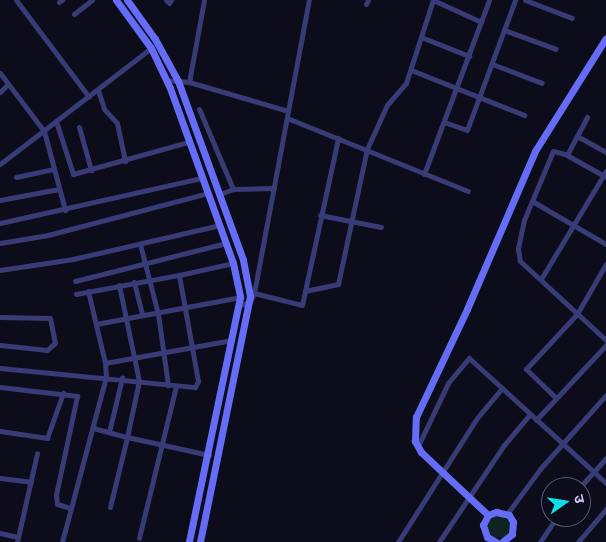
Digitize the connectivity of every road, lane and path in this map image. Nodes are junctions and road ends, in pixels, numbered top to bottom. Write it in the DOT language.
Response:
graph roads {
  1 [pos="16,0"];
  2 [pos="92,0"];
  3 [pos="116,0"];
  4 [pos="126,0"];
  5 [pos="166,0"];
  6 [pos="171,0"];
  7 [pos="204,0"];
  8 [pos="309,0"];
  9 [pos="433,0"];
  10 [pos="489,0"];
  11 [pos="516,0"];
  12 [pos="525,0"];
  13 [pos="74,14"];
  14 [pos="572,18"];
  15 [pos="481,22"];
  16 [pos="504,30"];
  17 [pos="421,37"];
  18 [pos="606,38"];
  19 [pos="150,48"];
  20 [pos="556,49"];
  21 [pos="469,56"];
  22 [pos="492,64"];
  23 [pos="411,70"];
  24 [pos="0,73"];
  25 [pos="166,80"];
  26 [pos="178,80"];
  27 [pos="189,82"];
  28 [pos="542,83"];
  29 [pos="8,84"];
  30 [pos="456,89"];
  31 [pos="98,90"];
  32 [pos="0,92"];
  33 [pos="89,97"];
  34 [pos="479,98"];
  35 [pos="199,109"];
  36 [pos="288,111"];
  37 [pos="524,115"];
  38 [pos="587,117"];
  39 [pos="287,118"];
  40 [pos="56,121"];
  41 [pos="444,122"];
  42 [pos="79,127"];
  43 [pos="44,131"];
  44 [pos="578,136"];
  45 [pos="338,138"];
  46 [pos="188,142"];
  47 [pos="367,149"];
  48 [pos="606,152"];
  49 [pos="566,155"];
  50 [pos="125,161"];
  51 [pos="0,164"];
  52 [pos="54,169"];
  53 [pos="91,170"];
  54 [pos="424,174"];
  55 [pos="605,175"];
  56 [pos="16,177"];
  57 [pos="202,178"];
  58 [pos="274,188"];
  59 [pos="60,189"];
  60 [pos="233,189"];
  61 [pos="468,191"];
  62 [pos="208,193"];
  63 [pos="220,194"];
  64 [pos="0,200"];
  65 [pos="532,201"];
  66 [pos="65,210"];
  67 [pos="320,215"];
  68 [pos="0,222"];
  69 [pos="351,222"];
  70 [pos="571,224"];
  71 [pos="220,225"];
  72 [pos="381,228"];
  73 [pos="0,243"];
  74 [pos="226,243"];
  75 [pos="140,244"];
  76 [pos="606,244"];
  77 [pos="233,262"];
  78 [pos="146,263"];
  79 [pos="606,264"];
  80 [pos="0,270"];
  81 [pos="179,274"];
  82 [pos="150,279"];
  83 [pos="541,279"];
  84 [pos="75,281"];
  85 [pos="134,282"];
  86 [pos="119,286"];
  87 [pos="88,291"];
  88 [pos="305,291"];
  89 [pos="254,293"];
  90 [pos="76,294"];
  91 [pos="240,301"];
  92 [pos="250,302"];
  93 [pos="186,309"];
  94 [pos="158,314"];
  95 [pos="577,314"];
  96 [pos="142,315"];
  97 [pos="0,316"];
  98 [pos="127,318"];
  99 [pos="96,324"];
  100 [pos="232,340"];
  101 [pos="606,340"];
  102 [pos="0,345"];
  103 [pos="606,345"];
  104 [pos="193,348"];
  105 [pos="164,352"];
  106 [pos="134,356"];
  107 [pos="105,362"];
  108 [pos="0,368"];
  109 [pos="106,377"];
  110 [pos="122,378"];
  111 [pos="139,382"];
  112 [pos="168,385"];
  113 [pos="176,386"];
  114 [pos="0,387"];
  115 [pos="502,388"];
  116 [pos="63,393"];
  117 [pos="606,395"];
  118 [pos="556,398"];
  119 [pos="530,414"];
  120 [pos="536,420"];
  121 [pos="93,428"];
  122 [pos="0,431"];
  123 [pos="109,432"];
  124 [pos="127,437"];
  125 [pos="563,443"];
  126 [pos="163,445"];
  127 [pos="418,446"];
  128 [pos="37,454"];
  129 [pos="210,455"];
  130 [pos="606,458"];
  131 [pos="593,472"];
  132 [pos="442,473"];
  133 [pos="589,477"];
  134 [pos="0,478"];
  135 [pos="31,482"];
  136 [pos="606,483"];
  137 [pos="468,496"];
  138 [pos="110,507"];
  139 [pos="70,508"];
  140 [pos="606,509"];
  141 [pos="507,514"];
  142 [pos="488,516"];
  143 [pos="550,527"];
  144 [pos="0,533"];
  145 [pos="510,536"];
  146 [pos="139,538"];
  147 [pos="18,539"];
  148 [pos="491,541"];
  149 [pos="62,542"];
  150 [pos="189,542"];
  151 [pos="200,542"];
  152 [pos="398,542"];
  153 [pos="439,542"];
  154 [pos="502,542"];
  155 [pos="518,542"];
  156 [pos="540,542"];
  157 [pos="578,542"];
  1 -- 33 [label="street"];
  2 -- 13 [label="street"];
  3 -- 19 [label="street"];
  4 -- 26 [label="street"];
  5 -- 6 [label="street"];
  7 -- 27 [label="street"];
  8 -- 36 [label="street"];
  9 -- 15 [label="street"];
  9 -- 17 [label="street"];
  10 -- 15 [label="street"];
  11 -- 16 [label="street"];
  12 -- 14 [label="street"];
  15 -- 21 [label="street"];
  16 -- 20 [label="street"];
  16 -- 22 [label="street"];
  17 -- 21 [label="street"];
  17 -- 23 [label="street"];
  18 -- 127 [label="street"];
  19 -- 25 [label="street"];
  19 -- 31 [label="street"];
  21 -- 30 [label="street"];
  22 -- 28 [label="street"];
  22 -- 34 [label="street"];
  23 -- 30 [label="street"];
  23 -- 47 [label="street"];
  24 -- 29 [label="street"];
  25 -- 26 [label="street"];
  25 -- 46 [label="street"];
  26 -- 27 [label="street"];
  26 -- 63 [label="street"];
  27 -- 36 [label="street"];
  29 -- 32 [label="street"];
  29 -- 43 [label="street"];
  30 -- 34 [label="street"];
  30 -- 41 [label="street"];
  31 -- 33 [label="street"];
  31 -- 50 [label="street"];
  33 -- 40 [label="street"];
  34 -- 37 [label="street"];
  34 -- 41 [label="street"];
  35 -- 60 [label="street"];
  36 -- 39 [label="street"];
  38 -- 44 [label="street"];
  39 -- 45 [label="street"];
  39 -- 58 [label="street"];
  40 -- 43 [label="street"];
  40 -- 53 [label="street"];
  41 -- 54 [label="street"];
  42 -- 53 [label="street"];
  43 -- 51 [label="street"];
  43 -- 52 [label="street"];
  44 -- 48 [label="street"];
  44 -- 49 [label="street"];
  45 -- 47 [label="street"];
  45 -- 67 [label="street"];
  46 -- 50 [label="street"];
  46 -- 57 [label="street"];
  47 -- 54 [label="street"];
  47 -- 69 [label="street"];
  49 -- 55 [label="street"];
  49 -- 65 [label="street"];
  50 -- 53 [label="street"];
  52 -- 56 [label="street"];
  52 -- 59 [label="street"];
  54 -- 61 [label="street"];
  55 -- 70 [label="street"];
  57 -- 62 [label="street"];
  57 -- 66 [label="street"];
  58 -- 60 [label="street"];
  58 -- 89 [label="street"];
  59 -- 64 [label="street"];
  59 -- 66 [label="street"];
  60 -- 63 [label="street"];
  62 -- 71 [label="street"];
  62 -- 73 [label="street"];
  63 -- 92 [label="street"];
  65 -- 70 [label="street"];
  65 -- 83 [label="street"];
  66 -- 68 [label="street"];
  67 -- 69 [label="street"];
  67 -- 88 [label="street"];
  69 -- 72 [label="street"];
  69 -- 88 [label="street"];
  70 -- 76 [label="street"];
  70 -- 83 [label="street"];
  71 -- 74 [label="street"];
  71 -- 75 [label="street"];
  74 -- 77 [label="street"];
  74 -- 78 [label="street"];
  75 -- 78 [label="street"];
  75 -- 80 [label="street"];
  77 -- 81 [label="street"];
  77 -- 91 [label="street"];
  78 -- 82 [label="street"];
  78 -- 84 [label="street"];
  79 -- 95 [label="street"];
  81 -- 82 [label="street"];
  81 -- 93 [label="street"];
  82 -- 85 [label="street"];
  82 -- 94 [label="street"];
  83 -- 95 [label="street"];
  85 -- 86 [label="street"];
  85 -- 96 [label="street"];
  86 -- 87 [label="street"];
  86 -- 98 [label="street"];
  87 -- 90 [label="street"];
  87 -- 99 [label="street"];
  88 -- 89 [label="street"];
  89 -- 92 [label="street"];
  91 -- 92 [label="street"];
  91 -- 93 [label="street"];
  91 -- 100 [label="street"];
  92 -- 151 [label="street"];
  93 -- 94 [label="street"];
  93 -- 104 [label="street"];
  94 -- 96 [label="street"];
  94 -- 105 [label="street"];
  95 -- 101 [label="street"];
  95 -- 118 [label="street"];
  96 -- 98 [label="street"];
  97 -- 102 [label="street"];
  98 -- 99 [label="street"];
  98 -- 106 [label="street"];
  99 -- 107 [label="street"];
  100 -- 104 [label="street"];
  100 -- 129 [label="street"];
  103 -- 118 [label="street"];
  104 -- 105 [label="street"];
  104 -- 113 [label="street"];
  105 -- 106 [label="street"];
  105 -- 112 [label="street"];
  106 -- 107 [label="street"];
  106 -- 111 [label="street"];
  107 -- 109 [label="street"];
  108 -- 109 [label="street"];
  109 -- 110 [label="street"];
  109 -- 121 [label="street"];
  110 -- 111 [label="street"];
  110 -- 123 [label="street"];
  111 -- 112 [label="street"];
  111 -- 124 [label="street"];
  112 -- 113 [label="street"];
  113 -- 126 [label="street"];
  114 -- 116 [label="street"];
  115 -- 119 [label="street"];
  115 -- 127 [label="street"];
  115 -- 132 [label="street"];
  116 -- 122 [label="street"];
  116 -- 139 [label="street"];
  117 -- 125 [label="street"];
  118 -- 120 [label="street"];
  119 -- 120 [label="street"];
  119 -- 137 [label="street"];
  120 -- 125 [label="street"];
  121 -- 123 [label="street"];
  121 -- 139 [label="street"];
  123 -- 124 [label="street"];
  124 -- 126 [label="street"];
  124 -- 138 [label="street"];
  125 -- 131 [label="street"];
  125 -- 141 [label="street"];
  126 -- 129 [label="street"];
  126 -- 146 [label="street"];
  127 -- 132 [label="street"];
  128 -- 135 [label="street"];
  129 -- 150 [label="street"];
  130 -- 131 [label="street"];
  131 -- 133 [label="street"];
  131 -- 136 [label="street"];
  132 -- 137 [label="street"];
  132 -- 152 [label="street"];
  134 -- 135 [label="street"];
  135 -- 147 [label="street"];
  137 -- 142 [label="street"];
  137 -- 153 [label="street"];
  139 -- 149 [label="street"];
  140 -- 157 [label="street"];
  141 -- 142 [label="street"];
  141 -- 145 [label="street"];
  142 -- 148 [label="street"];
  143 -- 156 [label="street"];
  144 -- 147 [label="street"];
  145 -- 154 [label="street"];
  145 -- 155 [label="street"];
}
